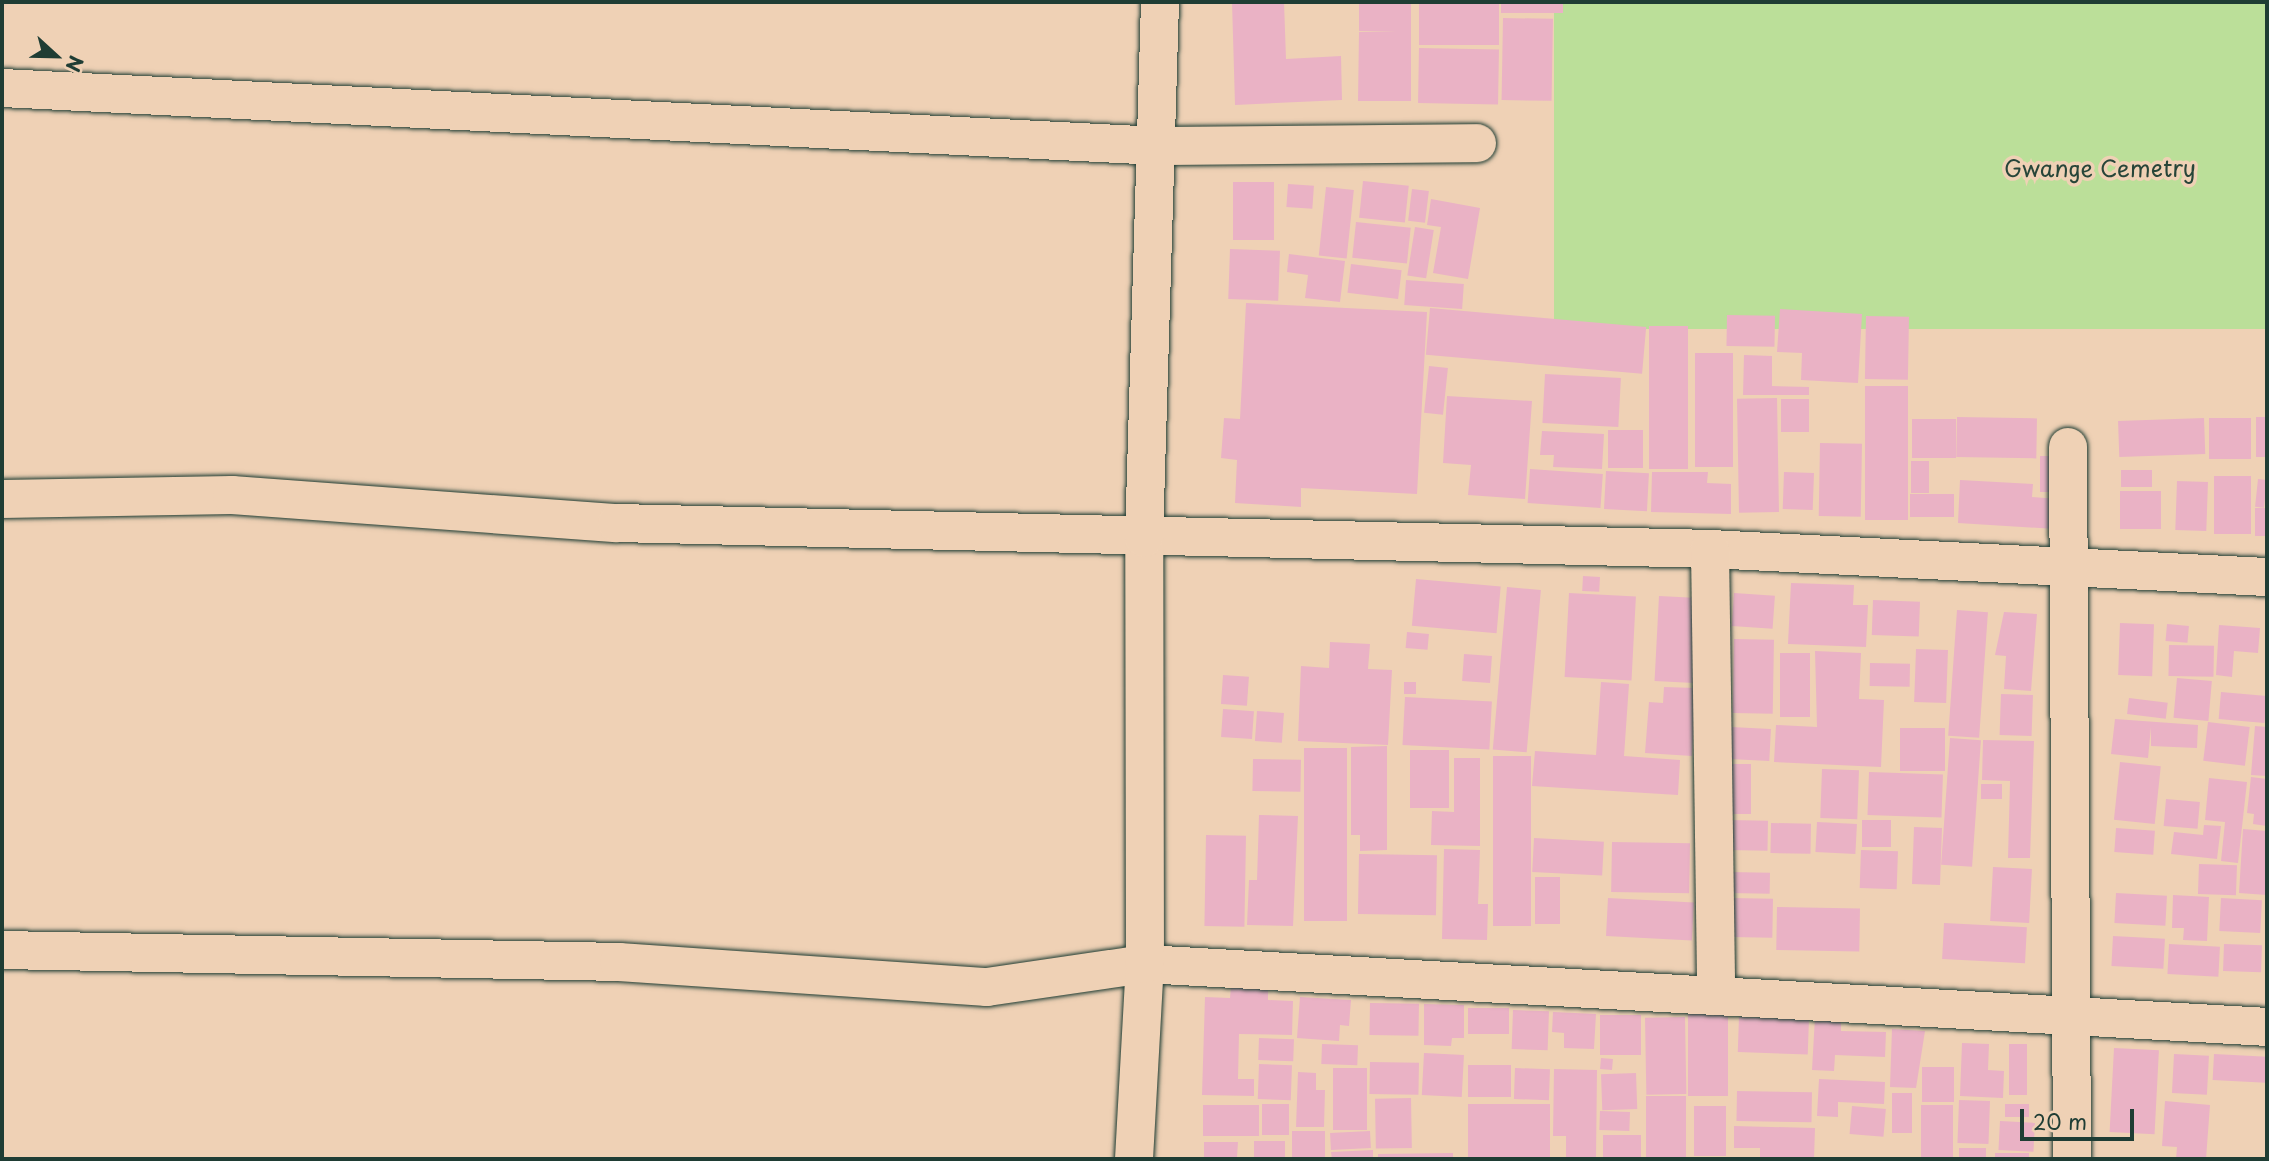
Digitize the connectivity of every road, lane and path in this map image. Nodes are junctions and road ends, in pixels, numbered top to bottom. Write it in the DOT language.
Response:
graph roads {
  1 [pos="1160,2"];
  2 [pos="2,88"];
  3 [pos="1477,143"];
  4 [pos="1158,146"];
  5 [pos="2068,446"];
  6 [pos="2,499"];
  7 [pos="1144,538"];
  8 [pos="1710,549"];
  9 [pos="2071,563"];
  10 [pos="2267,577"];
  11 [pos="2,950"];
  12 [pos="1145,964"];
  13 [pos="1716,996"];
  14 [pos="2068,1013"];
  15 [pos="2267,1027"];
  16 [pos="1134,1159"];
  17 [pos="2072,1159"];
  1 -- 4 [label="street"];
  2 -- 4 [label="street"];
  3 -- 4 [label="street"];
  4 -- 7 [label="street"];
  5 -- 9 [label="street"];
  6 -- 7 [label="street"];
  7 -- 8 [label="street"];
  7 -- 12 [label="street"];
  8 -- 9 [label="street"];
  8 -- 13 [label="street"];
  9 -- 10 [label="street"];
  9 -- 14 [label="street"];
  11 -- 12 [label="street"];
  12 -- 13 [label="street"];
  12 -- 16 [label="street"];
  13 -- 14 [label="street"];
  14 -- 15 [label="street"];
  14 -- 17 [label="street"];
}
